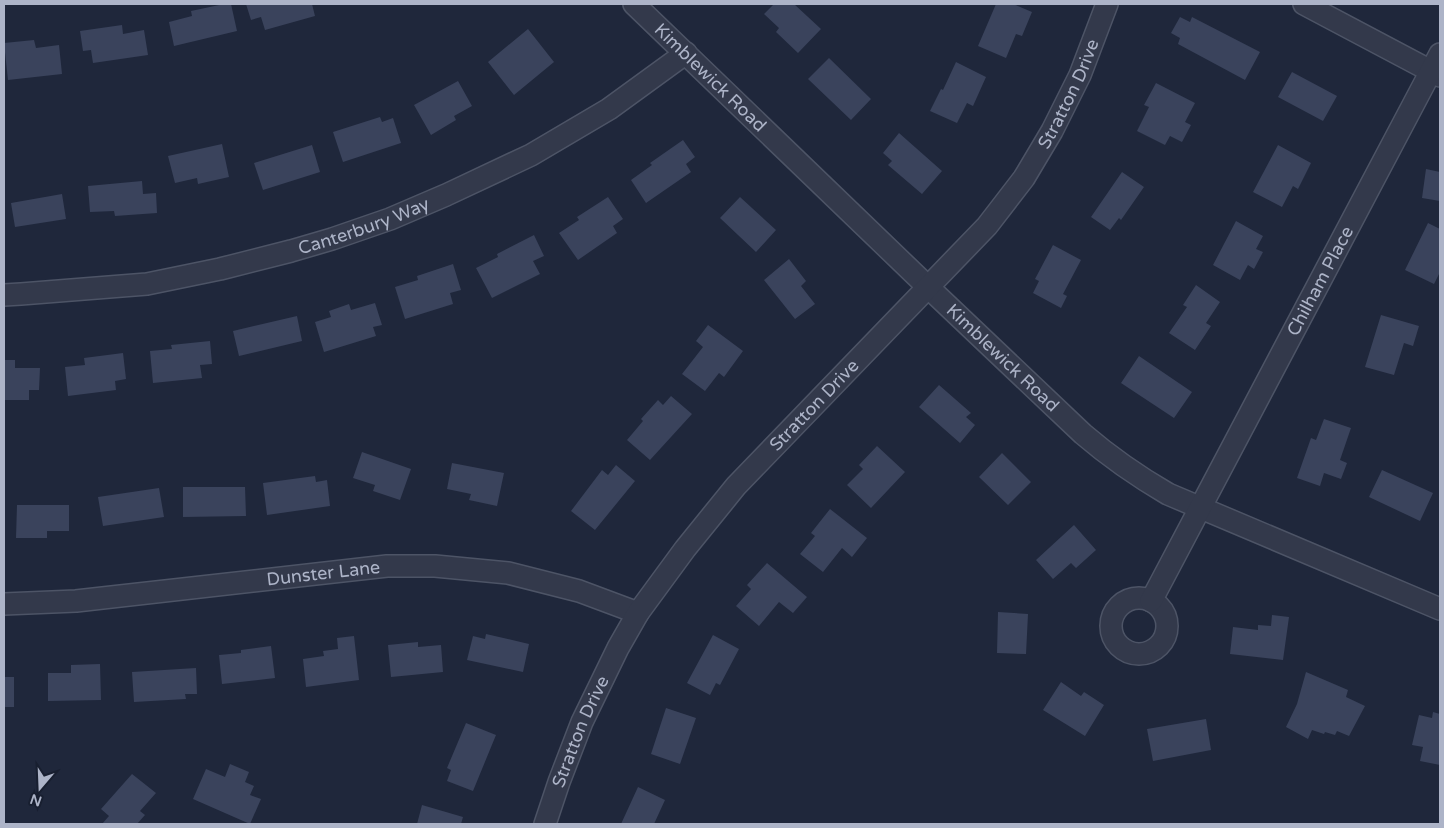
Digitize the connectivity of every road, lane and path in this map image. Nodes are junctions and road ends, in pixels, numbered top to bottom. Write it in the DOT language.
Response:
graph roads {
  1 [pos="634,4"];
  2 [pos="1107,4"];
  3 [pos="1304,4"];
  4 [pos="686,53"];
  5 [pos="1437,67"];
  6 [pos="929,288"];
  7 [pos="4,294"];
  8 [pos="1201,508"];
  9 [pos="1151,601"];
  10 [pos="4,604"];
  11 [pos="1440,609"];
  12 [pos="638,613"];
  13 [pos="545,824"];
  1 -- 4 [label="street, Kimblewick Road"];
  2 -- 6 [label="street, Stratton Drive"];
  3 -- 5 [label="street"];
  4 -- 6 [label="street, Kimblewick Road"];
  4 -- 7 [label="street, Canterbury Way"];
  5 -- 8 [label="street, Chilham Place"];
  6 -- 8 [label="street, Kimblewick Road"];
  6 -- 12 [label="street, Stratton Drive"];
  8 -- 9 [label="street, Chilham Place"];
  8 -- 11 [label="street, Kimblewick Road"];
  10 -- 12 [label="street, Dunster Lane"];
  12 -- 13 [label="street, Stratton Drive"];
}
